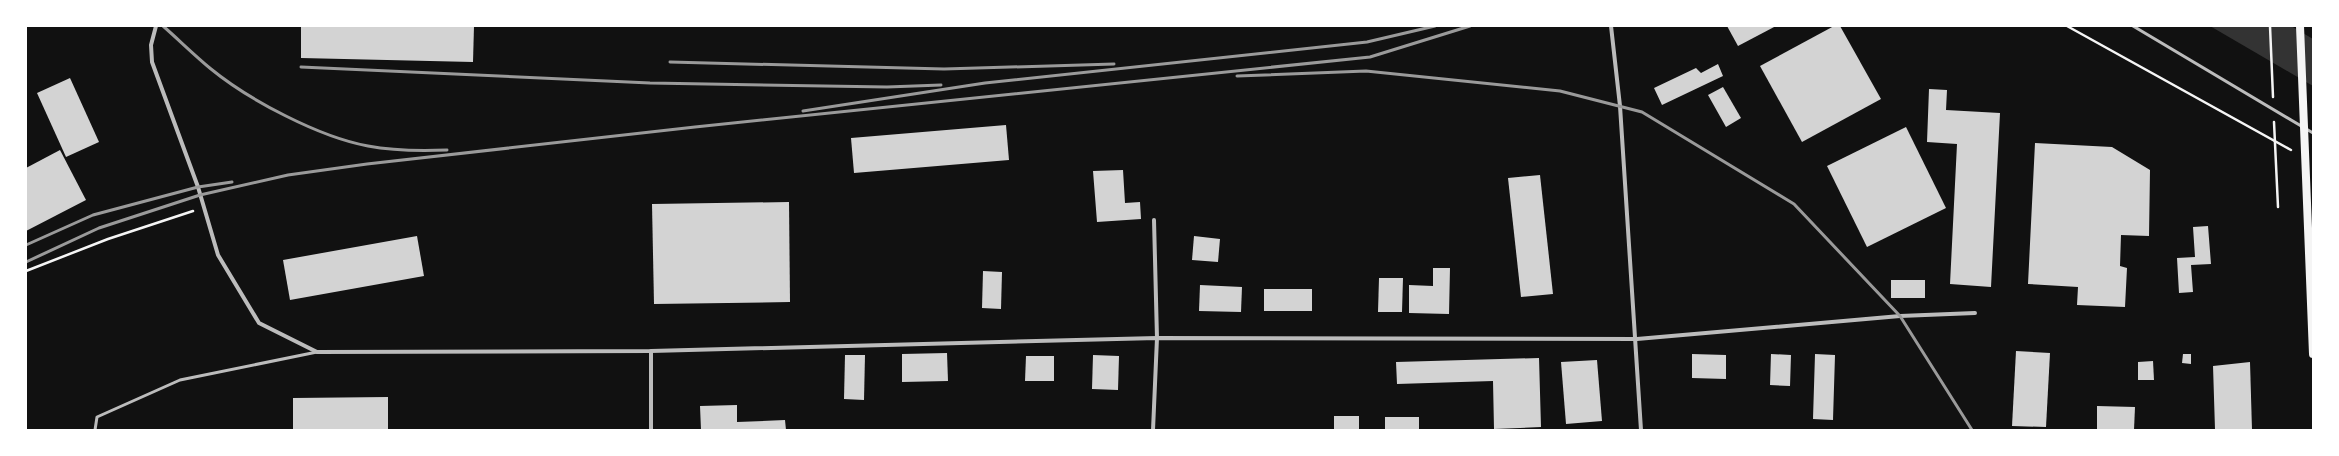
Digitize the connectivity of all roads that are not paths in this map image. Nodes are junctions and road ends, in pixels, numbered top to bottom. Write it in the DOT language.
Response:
graph roads {
  1 [pos="156,26"];
  2 [pos="1611,26"];
  3 [pos="2133,26"];
  4 [pos="2300,26"];
  5 [pos="2313,133"];
  6 [pos="1154,220"];
  7 [pos="1975,313"];
  8 [pos="1157,338"];
  9 [pos="1637,339"];
  10 [pos="651,351"];
  11 [pos="317,352"];
  12 [pos="2313,354"];
  13 [pos="95,430"];
  14 [pos="651,430"];
  15 [pos="1153,430"];
  16 [pos="1641,430"];
  1 -- 11 [label="street"];
  2 -- 9 [label="street"];
  3 -- 5 [label="lane"];
  4 -- 12 [label="main road"];
  6 -- 8 [label="street"];
  7 -- 9 [label="street"];
  8 -- 9 [label="street"];
  8 -- 10 [label="street"];
  8 -- 15 [label="street"];
  9 -- 16 [label="street"];
  10 -- 11 [label="street"];
  10 -- 14 [label="street"];
  11 -- 13 [label="lane"];
}
